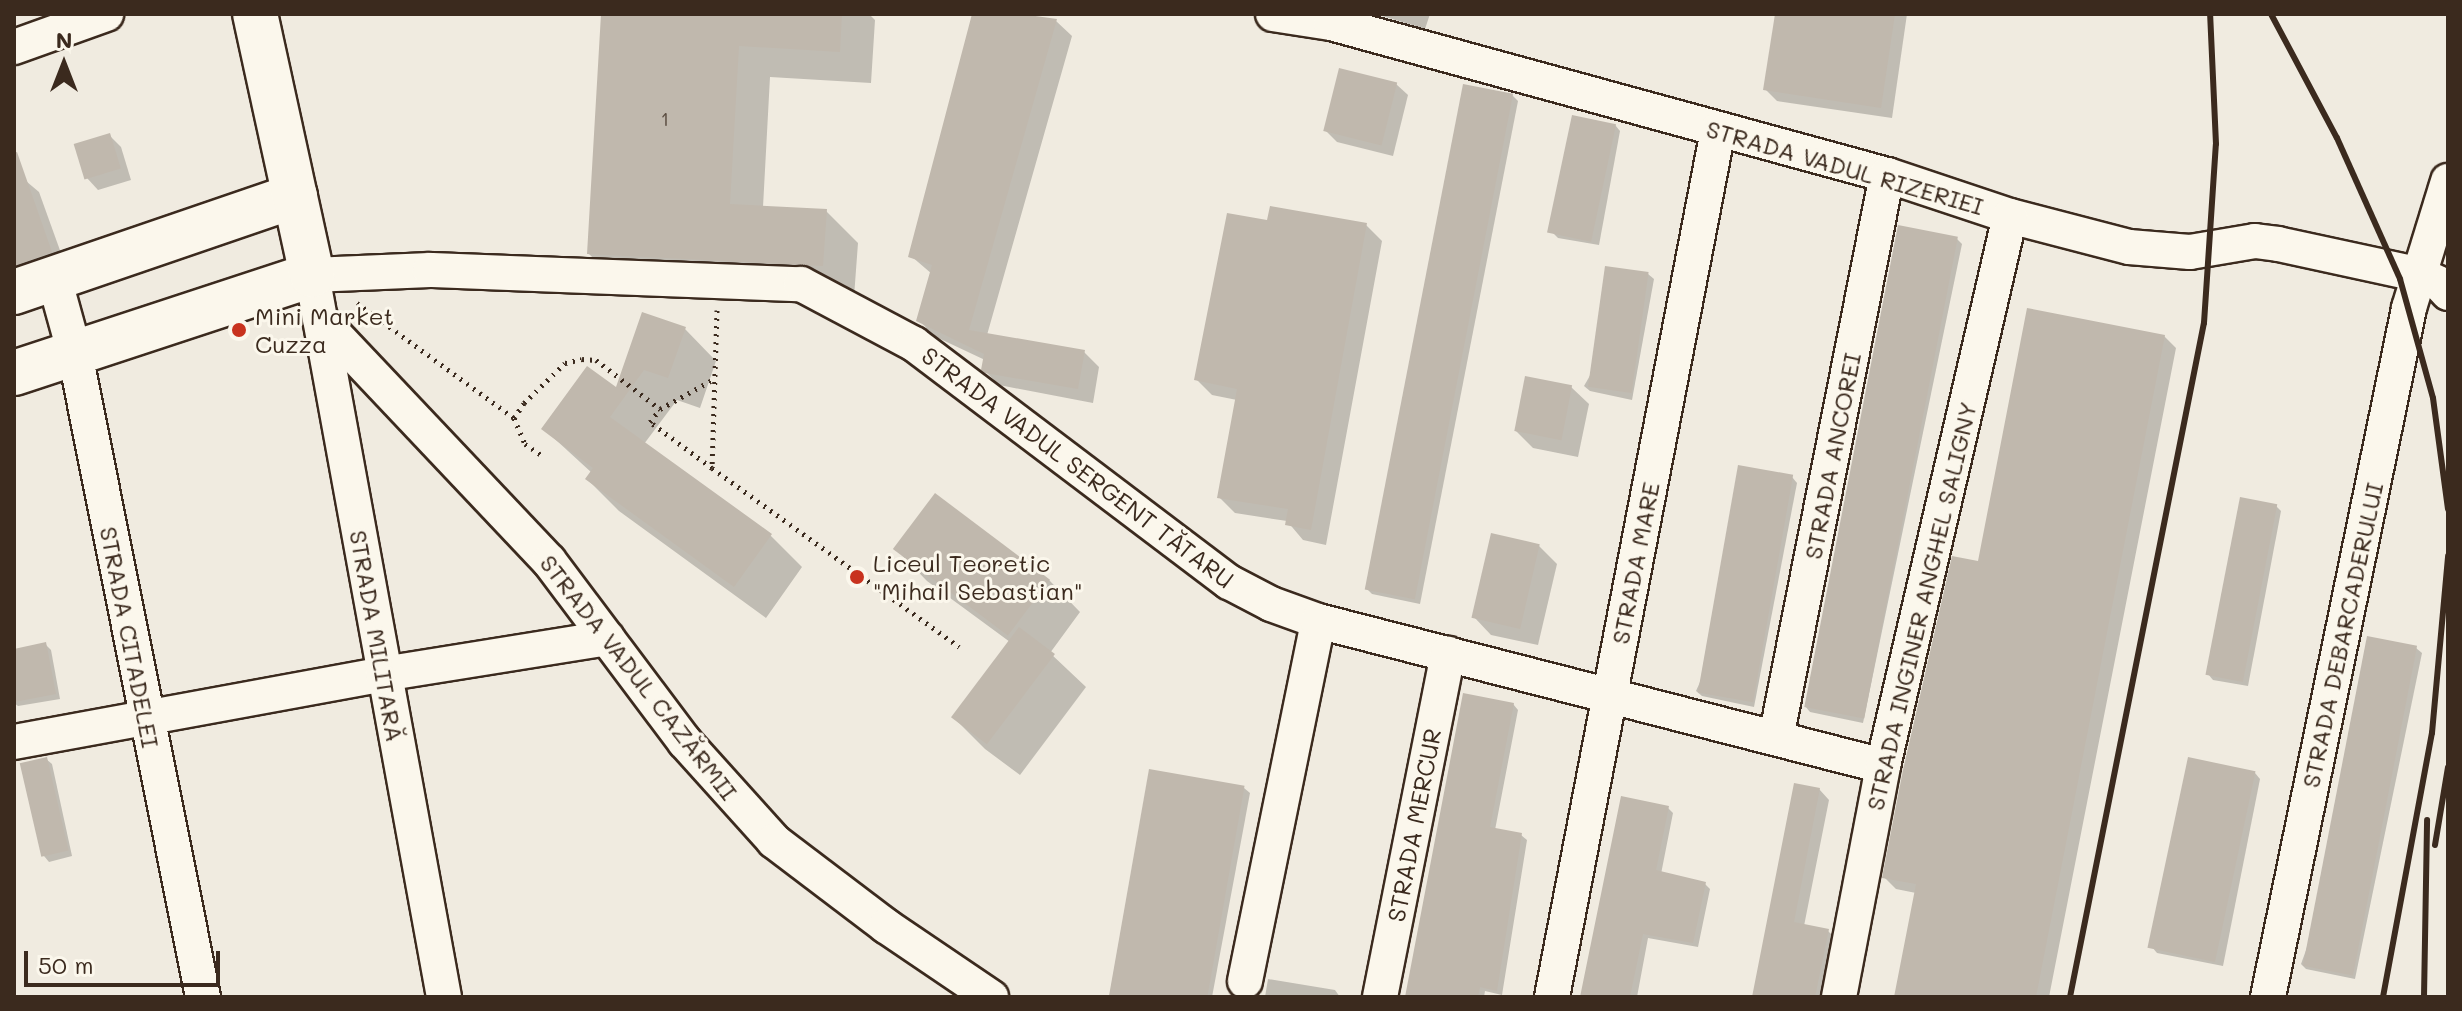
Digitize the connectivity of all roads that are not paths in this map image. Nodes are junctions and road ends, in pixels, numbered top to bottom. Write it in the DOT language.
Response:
graph roads {
  1 [pos="106,14"];
  2 [pos="255,14"];
  3 [pos="1273,14"];
  4 [pos="14,47"];
  5 [pos="1718,130"];
  6 [pos="1887,175"];
  7 [pos="2448,181"];
  8 [pos="295,196"];
  9 [pos="2010,216"];
  10 [pos="312,275"];
  11 [pos="2435,284"];
  12 [pos="34,285"];
  13 [pos="320,319"];
  14 [pos="75,354"];
  15 [pos="14,373"];
  16 [pos="1318,621"];
  17 [pos="607,638"];
  18 [pos="1448,654"];
  19 [pos="383,674"];
  20 [pos="1610,695"];
  21 [pos="145,716"];
  22 [pos="1776,738"];
  23 [pos="14,742"];
  24 [pos="1883,766"];
  25 [pos="1245,981"];
  26 [pos="203,997"];
  27 [pos="444,997"];
  28 [pos="991,997"];
  29 [pos="1380,997"];
  30 [pos="1552,997"];
  31 [pos="1839,997"];
  32 [pos="2268,997"];
  1 -- 4 [label="street"];
  2 -- 8 [label="main road"];
  3 -- 5 [label="street, STRADA VADUL RIZERIEI"];
  5 -- 6 [label="street, STRADA VADUL RIZERIEI"];
  5 -- 20 [label="street, STRADA MARE"];
  6 -- 9 [label="street, STRADA VADUL RIZERIEI"];
  6 -- 22 [label="street, STRADA ANCOREI"];
  7 -- 11 [label="street, STRADA DEBARCADERULUI"];
  8 -- 10 [label="main road"];
  8 -- 12 [label="main road"];
  9 -- 11 [label="street, STRADA VADUL RIZERIEI"];
  9 -- 24 [label="street, STRADA INGINER ANGHEL SALIGNY"];
  10 -- 13 [label="street, STRADA MILITARĂ"];
  10 -- 14 [label="main road"];
  10 -- 16 [label="street, STRADA VADUL SERGENT TĂTARU"];
  11 -- 32 [label="street, STRADA DEBARCADERULUI"];
  12 -- 14 [label="street, STRADA CITADELEI"];
  13 -- 17 [label="street, STRADA VADUL CAZĂRMII"];
  13 -- 19 [label="street, STRADA MILITARĂ"];
  14 -- 15 [label="main road"];
  14 -- 21 [label="street, STRADA CITADELEI"];
  16 -- 18 [label="street, STRADA VADUL SERGENT TĂTARU"];
  16 -- 25 [label="street"];
  17 -- 19 [label="street"];
  17 -- 28 [label="street, STRADA VADUL CAZĂRMII"];
  18 -- 20 [label="street, STRADA VADUL SERGENT TĂTARU"];
  18 -- 29 [label="street, STRADA MERCUR"];
  19 -- 21 [label="street"];
  19 -- 27 [label="street, STRADA MILITARĂ"];
  20 -- 22 [label="street, STRADA VADUL SERGENT TĂTARU"];
  20 -- 30 [label="street, STRADA MARE"];
  21 -- 23 [label="street"];
  21 -- 26 [label="street, STRADA CITADELEI"];
  22 -- 24 [label="street, STRADA VADUL SERGENT TĂTARU"];
  24 -- 31 [label="street, STRADA INGINER ANGHEL SALIGNY"];
}
